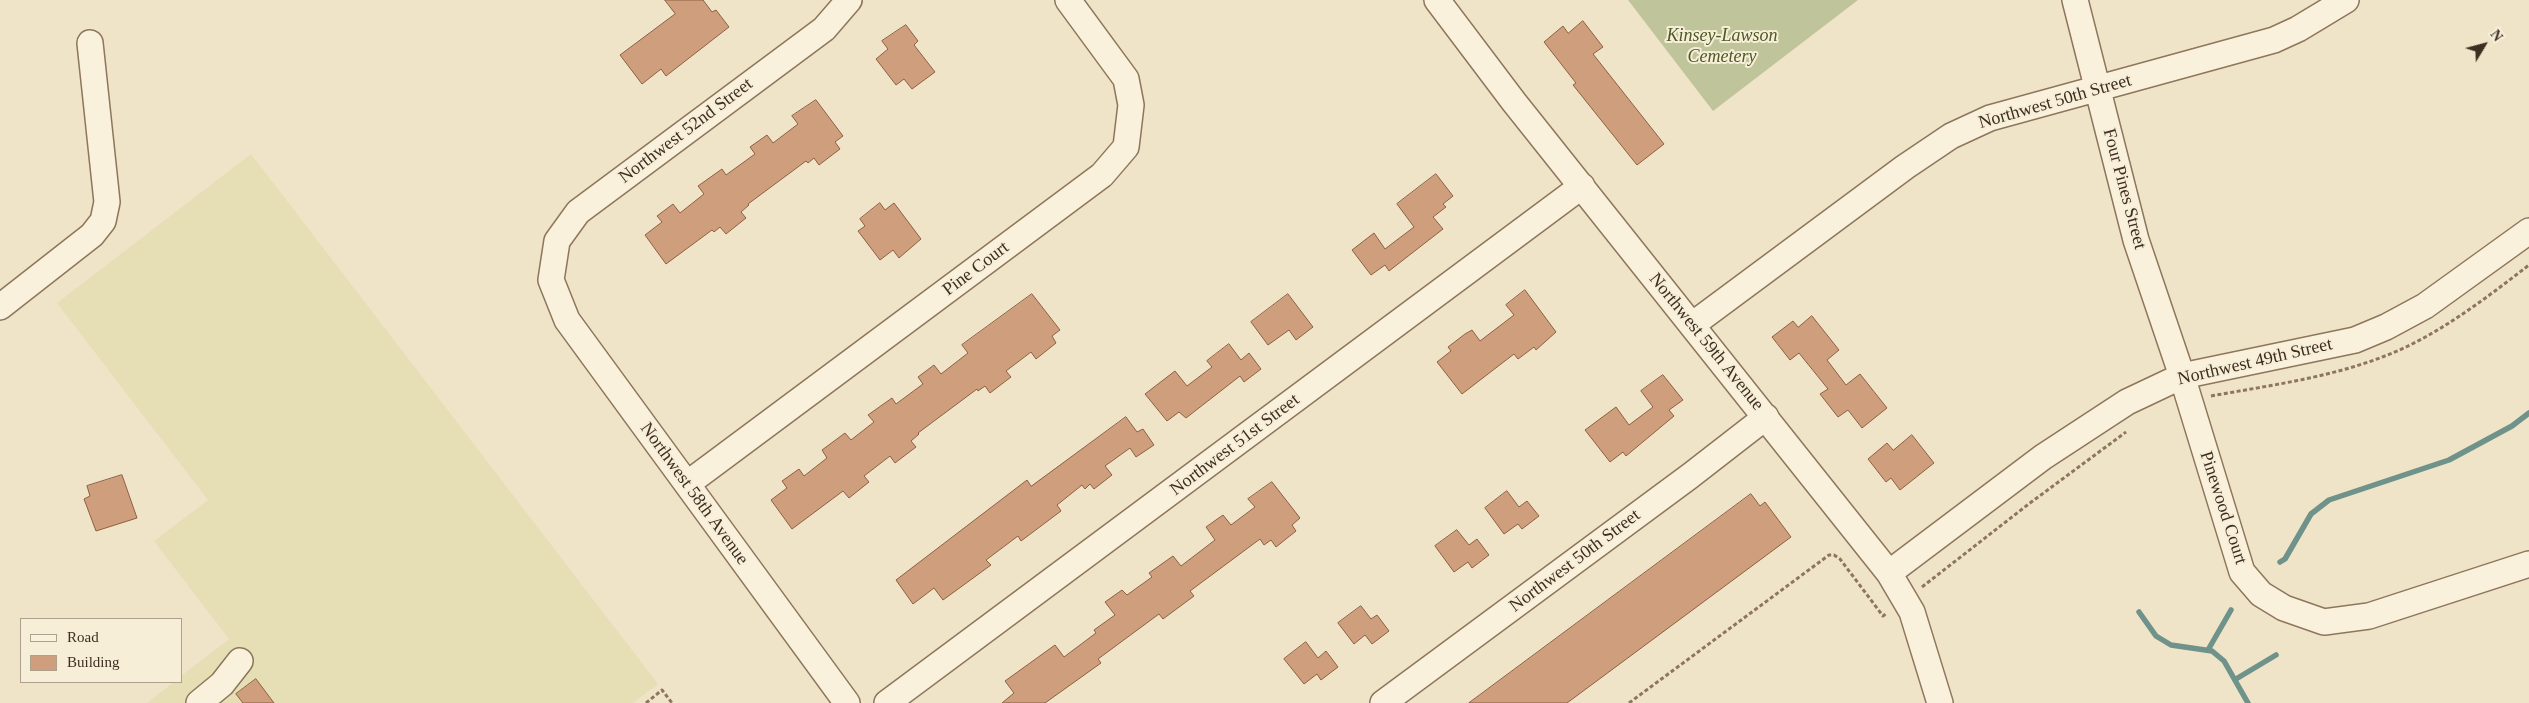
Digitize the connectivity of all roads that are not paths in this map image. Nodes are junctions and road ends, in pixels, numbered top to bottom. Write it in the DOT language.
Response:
graph roads {
  1 [pos="849,0"];
  2 [pos="1068,0"];
  3 [pos="1437,0"];
  4 [pos="2075,0"];
  5 [pos="2346,0"];
  6 [pos="90,43"];
  7 [pos="2098,88"];
  8 [pos="1582,186"];
  9 [pos="2529,232"];
  10 [pos="552,280"];
  11 [pos="0,307"];
  12 [pos="1692,325"];
  13 [pos="2182,376"];
  14 [pos="1766,417"];
  15 [pos="687,484"];
  16 [pos="2529,564"];
  17 [pos="1889,573"];
  18 [pos="240,661"];
  19 [pos="199,703"];
  20 [pos="847,703"];
  21 [pos="887,703"];
  22 [pos="1384,703"];
  23 [pos="1940,703"];
  1 -- 10 [label="street, Northwest 52nd Street"];
  2 -- 15 [label="street, Pine Court"];
  3 -- 8 [label="street, Northwest 59th Avenue"];
  4 -- 7 [label="street, Four Pines Street"];
  5 -- 7 [label="street, Northwest 50th Street"];
  6 -- 11 [label="street"];
  7 -- 12 [label="street, Northwest 50th Street"];
  7 -- 13 [label="street, Four Pines Street"];
  8 -- 12 [label="street, Northwest 59th Avenue"];
  8 -- 21 [label="street, Northwest 51st Street"];
  9 -- 13 [label="street, Northwest 49th Street"];
  10 -- 15 [label="street, Northwest 58th Avenue"];
  12 -- 14 [label="street, Northwest 59th Avenue"];
  13 -- 16 [label="street, Pinewood Court"];
  13 -- 17 [label="street, Northwest 49th Street"];
  14 -- 17 [label="street, Northwest 59th Avenue"];
  14 -- 22 [label="street, Northwest 50th Street"];
  15 -- 20 [label="street, Northwest 58th Avenue"];
  17 -- 23 [label="street, Northwest 59th Avenue"];
  18 -- 19 [label="street"];
}
